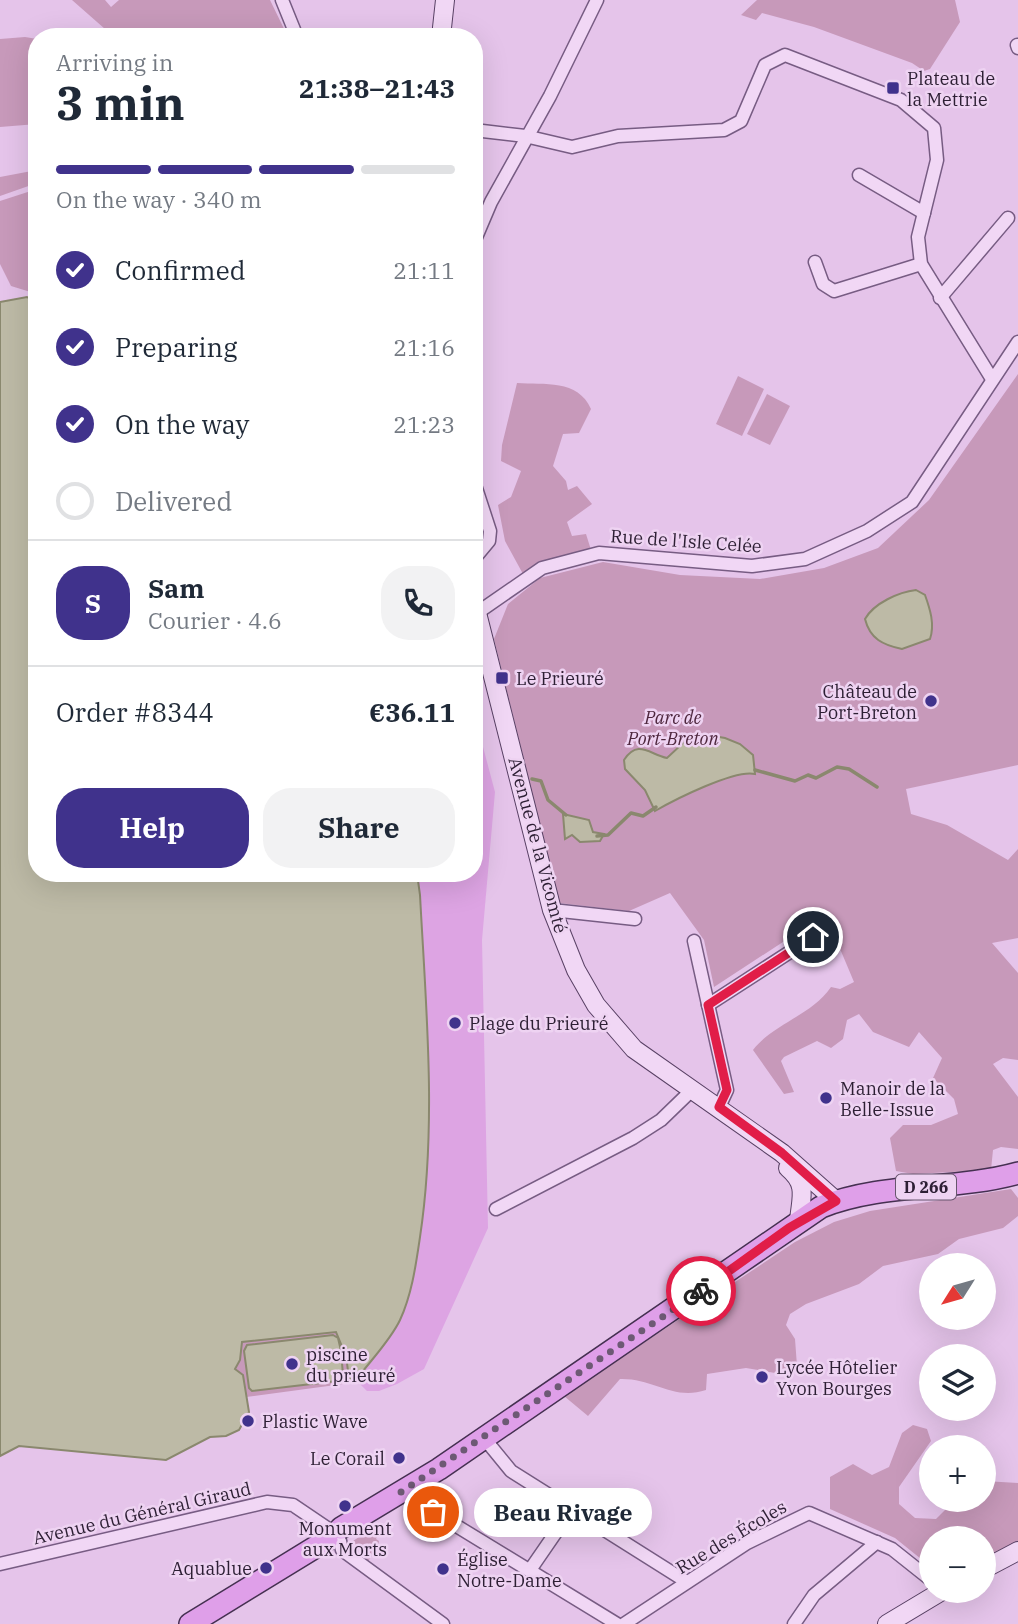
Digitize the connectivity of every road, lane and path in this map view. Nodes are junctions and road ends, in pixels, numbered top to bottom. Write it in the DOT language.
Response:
graph roads {
  1 [pos="282,0"];
  2 [pos="445,0"];
  3 [pos="597,0"];
  4 [pos="293,28"];
  5 [pos="442,28"];
  6 [pos="483,131"];
  7 [pos="525,136"];
  8 [pos="859,175"];
  9 [pos="924,213"];
  10 [pos="1008,218"];
  11 [pos="483,223"];
  12 [pos="815,262"];
  13 [pos="921,264"];
  14 [pos="940,298"];
  15 [pos="1018,342"];
  16 [pos="992,379"];
  17 [pos="483,510"];
  18 [pos="483,548"];
  19 [pos="483,608"];
  20 [pos="483,640"];
  21 [pos="552,910"];
  22 [pos="635,919"];
  23 [pos="813,937"];
  24 [pos="694,941"];
  25 [pos="708,1005"];
  26 [pos="692,1090"];
  27 [pos="719,1107"];
  28 [pos="749,1129"];
  29 [pos="1017,1175"];
  30 [pos="836,1201"];
  31 [pos="496,1209"];
  32 [pos="799,1221"];
  33 [pos="484,1438"];
  34 [pos="392,1497"];
  35 [pos="572,1509"];
  36 [pos="336,1533"];
  37 [pos="877,1542"];
  38 [pos="1016,1555"];
  39 [pos="0,1564"];
  40 [pos="996,1564"];
  41 [pos="530,1570"];
  42 [pos="919,1570"];
  43 [pos="687,1582"];
  44 [pos="922,1603"];
  45 [pos="190,1624"];
  46 [pos="443,1624"];
  47 [pos="617,1624"];
  48 [pos="624,1624"];
  49 [pos="794,1624"];
  50 [pos="887,1624"];
  1 -- 4 [label="street"];
  2 -- 5 [label="main road"];
  3 -- 7 [label="street"];
  6 -- 7 [label="street"];
  7 -- 9 [label="street"];
  7 -- 11 [label="street"];
  8 -- 9 [label="street"];
  9 -- 13 [label="street"];
  10 -- 14 [label="street"];
  12 -- 13 [label="street"];
  13 -- 14 [label="street"];
  14 -- 16 [label="street"];
  15 -- 16 [label="street, Rue de l'Isle Celée"];
  16 -- 19 [label="street, Rue de l'Isle Celée"];
  17 -- 18 [label="street"];
  20 -- 21 [label="main road, Avenue de la Vicomté"];
  21 -- 22 [label="street"];
  21 -- 26 [label="main road, Avenue de la Vicomté"];
  23 -- 25 [label="street"];
  24 -- 25 [label="street"];
  25 -- 27 [label="street"];
  26 -- 27 [label="main road, Avenue de la Vicomté"];
  26 -- 31 [label="street"];
  27 -- 28 [label="main road, Avenue de la Vicomté"];
  28 -- 30 [label="main road, Avenue de la Vicomté"];
  28 -- 32 [label="main road, Avenue de la Vicomté"];
  29 -- 30 [label="main road, D 266"];
  30 -- 32 [label="main road"];
  32 -- 33 [label="main road"];
  33 -- 34 [label="main road"];
  33 -- 35 [label="street"];
  34 -- 36 [label="main road"];
  34 -- 41 [label="street"];
  35 -- 41 [label="street"];
  35 -- 43 [label="street"];
  36 -- 39 [label="street, Avenue du Général Giraud"];
  36 -- 45 [label="main road"];
  36 -- 46 [label="street"];
  37 -- 42 [label="street, Rue des Écoles"];
  37 -- 43 [label="street, Rue des Écoles"];
  37 -- 49 [label="street"];
  38 -- 40 [label="main road"];
  41 -- 47 [label="street"];
  43 -- 48 [label="street, Rue des Écoles"];
  44 -- 50 [label="main road"];
}
